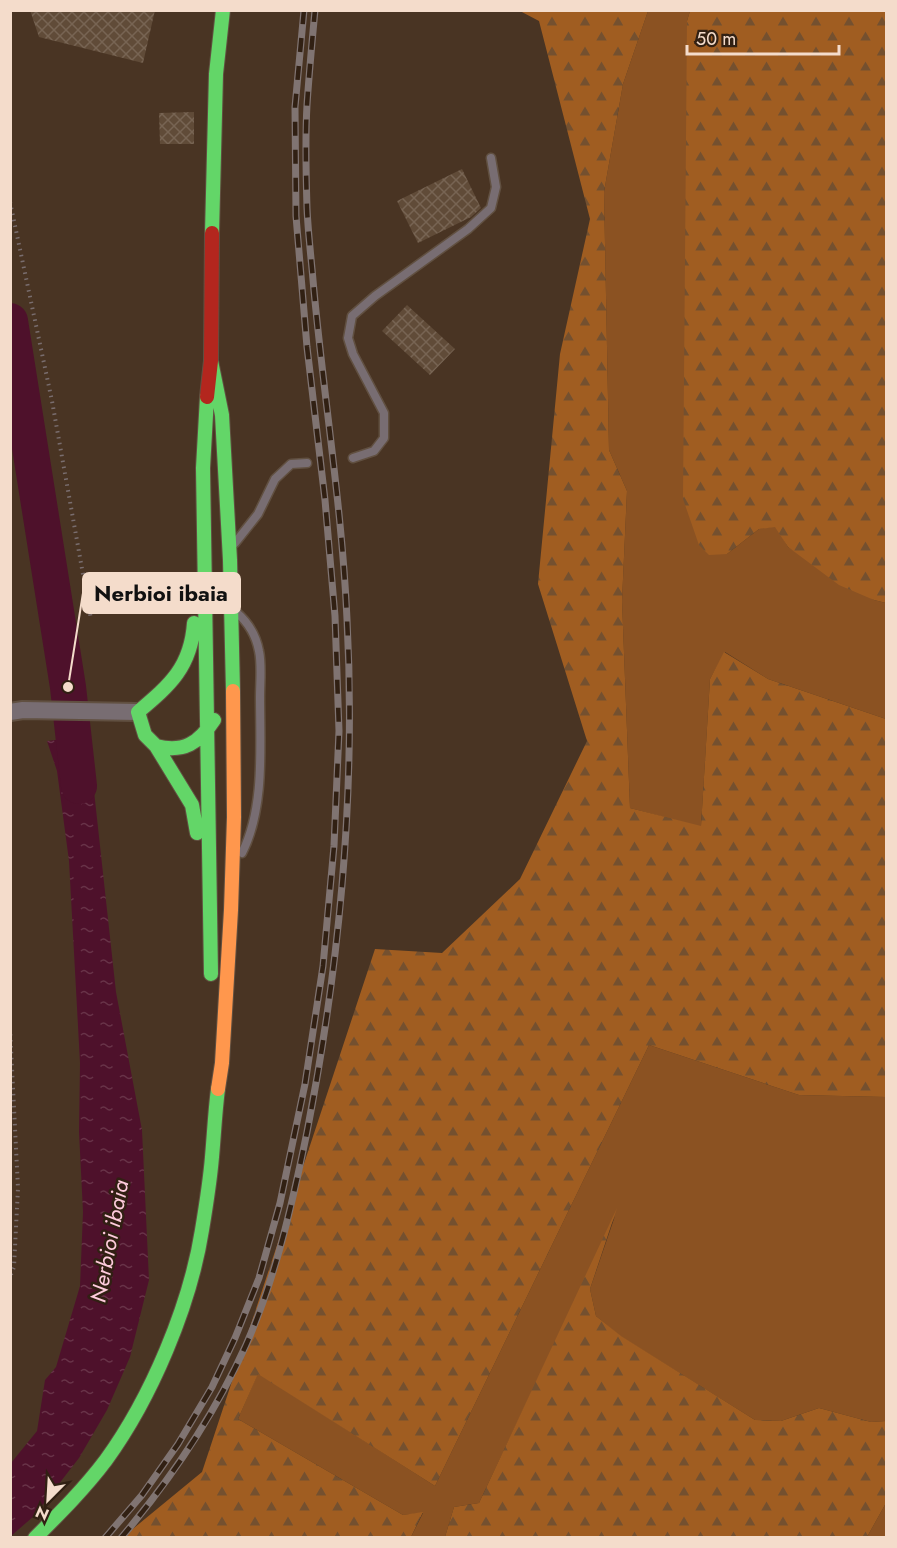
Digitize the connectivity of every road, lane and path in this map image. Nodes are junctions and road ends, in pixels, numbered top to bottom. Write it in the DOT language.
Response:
graph roads {
  1 [pos="223,10"];
  2 [pos="491,158"];
  3 [pos="10,202"];
  4 [pos="211,361"];
  5 [pos="353,458"];
  6 [pos="307,463"];
  7 [pos="203,468"];
  8 [pos="229,557"];
  9 [pos="231,607"];
  10 [pos="91,619"];
  11 [pos="157,696"];
  12 [pos="10,712"];
  13 [pos="138,712"];
  14 [pos="211,713"];
  15 [pos="207,732"];
  16 [pos="156,746"];
  17 [pos="232,872"];
  18 [pos="231,910"];
  19 [pos="211,1021"];
  20 [pos="10,1028"];
  21 [pos="217,1087"];
  22 [pos="10,1277"];
  23 [pos="35,1538"];
  1 -- 4 [label="main road"];
  2 -- 5 [label="lane"];
  3 -- 10 [label="path"];
  4 -- 7 [label="main road"];
  4 -- 8 [label="main road"];
  6 -- 8 [label="lane"];
  7 -- 11 [label="main road"];
  7 -- 14 [label="main road"];
  8 -- 9 [label="main road"];
  8 -- 14 [label="main road"];
  9 -- 17 [label="main road"];
  9 -- 17 [label="lane"];
  11 -- 13 [label="main road"];
  11 -- 14 [label="main road"];
  12 -- 13 [label="street"];
  13 -- 16 [label="main road"];
  14 -- 15 [label="main road"];
  14 -- 18 [label="main road"];
  15 -- 16 [label="main road"];
  15 -- 16 [label="main road"];
  17 -- 18 [label="main road"];
  18 -- 21 [label="main road"];
  19 -- 21 [label="main road"];
  20 -- 22 [label="path"];
  21 -- 23 [label="main road"];
}
